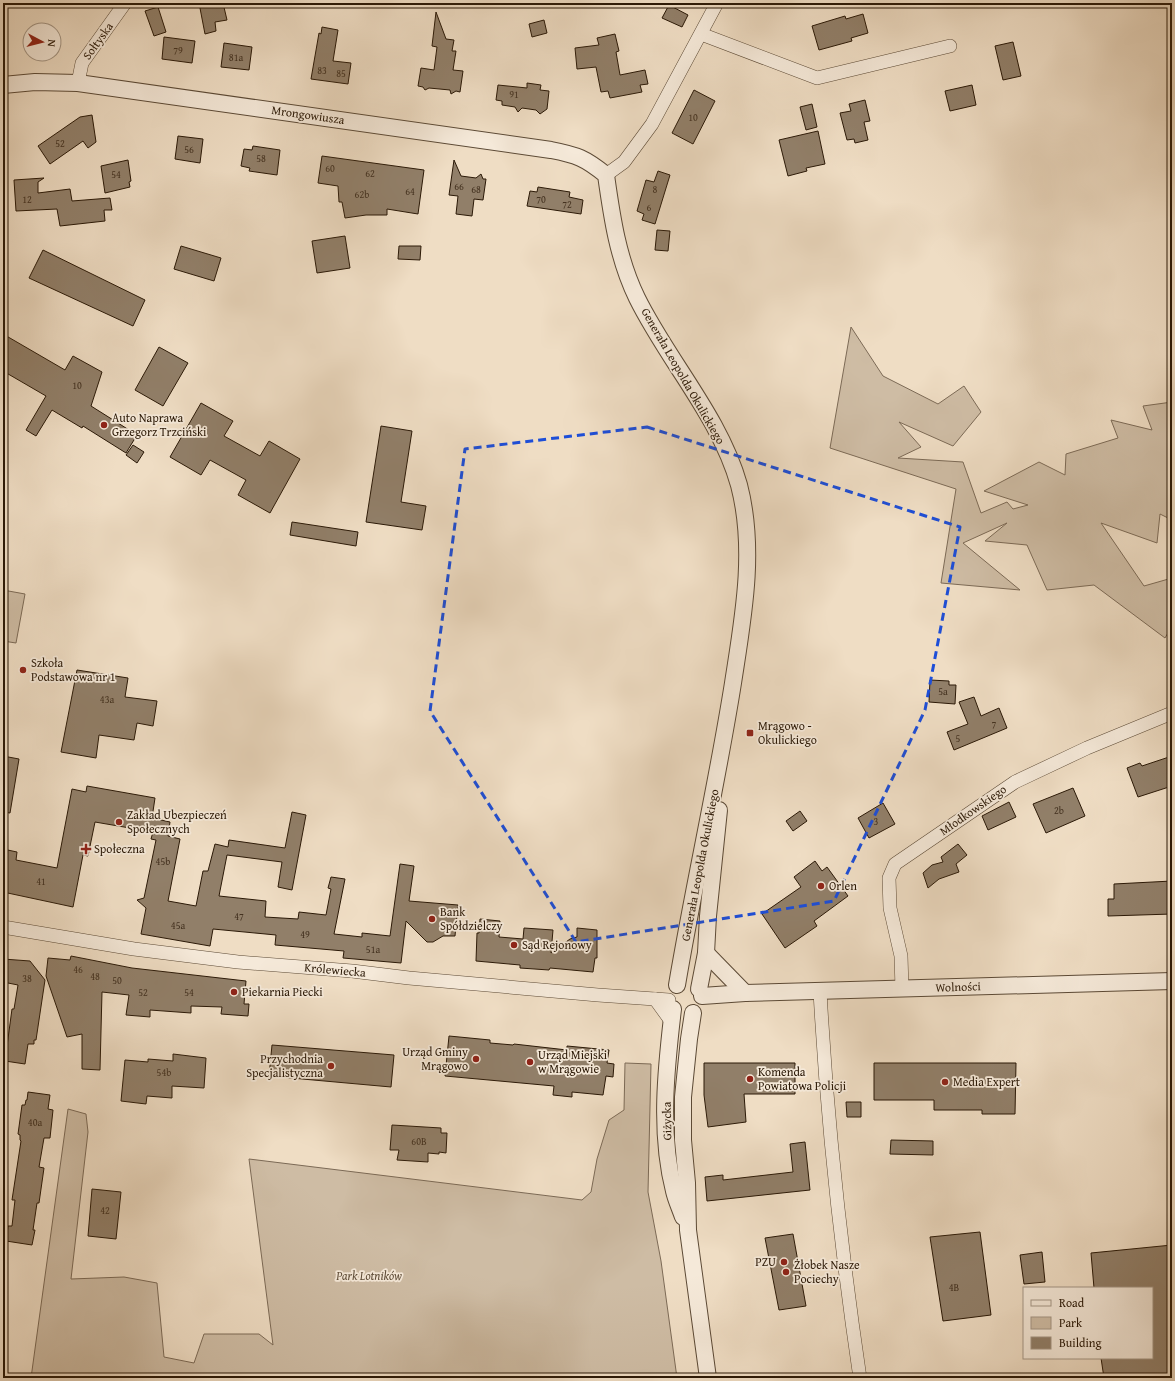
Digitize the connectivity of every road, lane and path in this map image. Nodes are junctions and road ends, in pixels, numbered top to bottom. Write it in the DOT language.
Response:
graph roads {
  1 [pos="126,3"];
  2 [pos="717,3"];
  3 [pos="701,34"];
  4 [pos="950,46"];
  5 [pos="78,83"];
  6 [pos="3,85"];
  7 [pos="606,175"];
  8 [pos="1172,712"];
  9 [pos="723,745"];
  10 [pos="3,927"];
  11 [pos="706,953"];
  12 [pos="1172,981"];
  13 [pos="677,984"];
  14 [pos="902,989"];
  15 [pos="820,991"];
  16 [pos="700,993"];
  17 [pos="745,994"];
  18 [pos="667,1007"];
  19 [pos="693,1013"];
  20 [pos="688,1230"];
  21 [pos="708,1378"];
  22 [pos="860,1378"];
  1 -- 5 [label="street, Sołtyska"];
  2 -- 3 [label="street"];
  3 -- 4 [label="street"];
  3 -- 7 [label="street"];
  5 -- 6 [label="street, Mrongowiusza"];
  5 -- 7 [label="street, Mrongowiusza"];
  7 -- 9 [label="street, Generała Leopolda Okulickiego"];
  8 -- 14 [label="street, Młodkowskiego"];
  9 -- 11 [label="street, Generała Leopolda Okulickiego"];
  9 -- 13 [label="street, Generała Leopolda Okulickiego"];
  10 -- 18 [label="street, Królewiecka"];
  11 -- 16 [label="street, Generała Leopolda Okulickiego"];
  11 -- 17 [label="street"];
  12 -- 14 [label="street, Wolności"];
  13 -- 16 [label="street"];
  13 -- 18 [label="street"];
  14 -- 15 [label="street, Wolności"];
  15 -- 17 [label="street, Wolności"];
  15 -- 22 [label="street"];
  16 -- 17 [label="street, Wolności"];
  16 -- 19 [label="street"];
  18 -- 19 [label="street"];
  18 -- 20 [label="street, Giżycka"];
  19 -- 20 [label="street, Giżycka"];
  20 -- 21 [label="street, Giżycka"];
}
